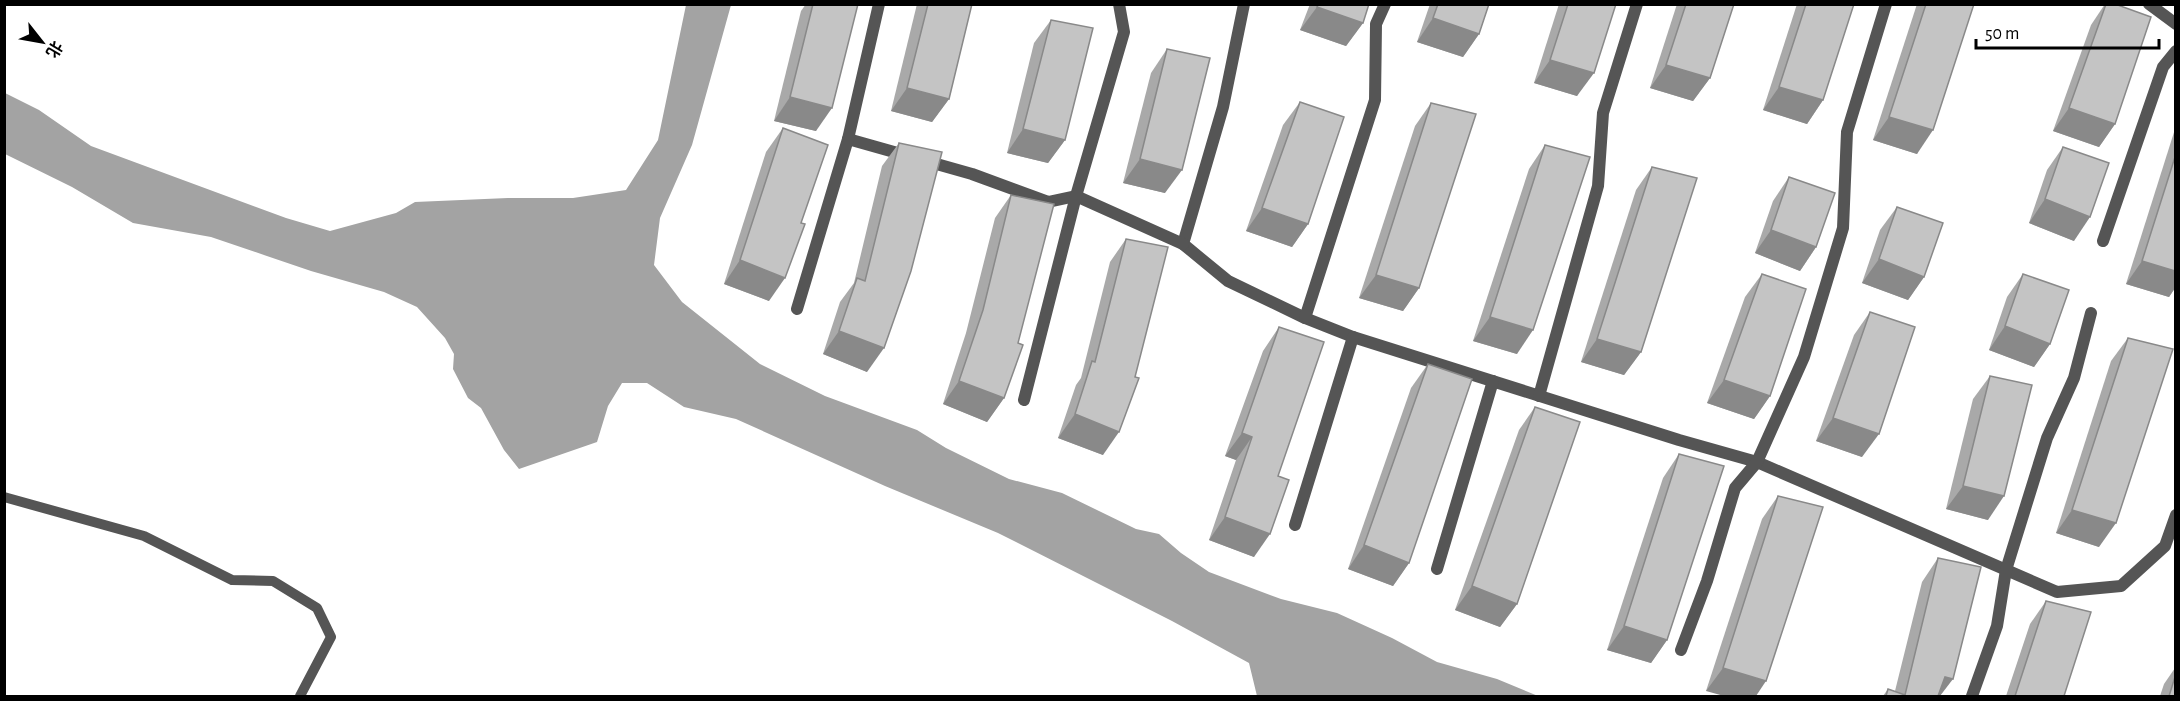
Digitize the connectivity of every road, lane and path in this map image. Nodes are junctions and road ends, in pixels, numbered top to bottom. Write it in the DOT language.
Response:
graph roads {
  1 [pos="879,4"];
  2 [pos="1119,4"];
  3 [pos="1244,4"];
  4 [pos="1385,4"];
  5 [pos="1637,4"];
  6 [pos="1887,4"];
  7 [pos="2149,4"];
  8 [pos="2175,24"];
  9 [pos="2175,51"];
  10 [pos="848,139"];
  11 [pos="1076,196"];
  12 [pos="2103,241"];
  13 [pos="1183,244"];
  14 [pos="797,309"];
  15 [pos="2091,313"];
  16 [pos="1305,318"];
  17 [pos="1353,337"];
  18 [pos="1493,381"];
  19 [pos="1539,396"];
  20 [pos="1024,400"];
  21 [pos="1757,462"];
  22 [pos="4,497"];
  23 [pos="2175,515"];
  24 [pos="1295,525"];
  25 [pos="1437,569"];
  26 [pos="2006,570"];
  27 [pos="1681,650"];
  28 [pos="300,696"];
  29 [pos="1972,696"];
  1 -- 10 [label="street"];
  2 -- 11 [label="street"];
  3 -- 13 [label="street"];
  4 -- 16 [label="street"];
  5 -- 19 [label="street"];
  6 -- 21 [label="street"];
  7 -- 8 [label="street"];
  9 -- 12 [label="street"];
  10 -- 11 [label="street"];
  10 -- 14 [label="street"];
  11 -- 13 [label="street"];
  11 -- 20 [label="street"];
  13 -- 16 [label="street"];
  15 -- 26 [label="street"];
  16 -- 17 [label="street"];
  17 -- 18 [label="street"];
  17 -- 24 [label="street"];
  18 -- 19 [label="street"];
  18 -- 25 [label="street"];
  19 -- 21 [label="street"];
  21 -- 26 [label="street"];
  21 -- 27 [label="street"];
  22 -- 28 [label="lane"];
  23 -- 26 [label="street"];
  26 -- 29 [label="street"];
}
